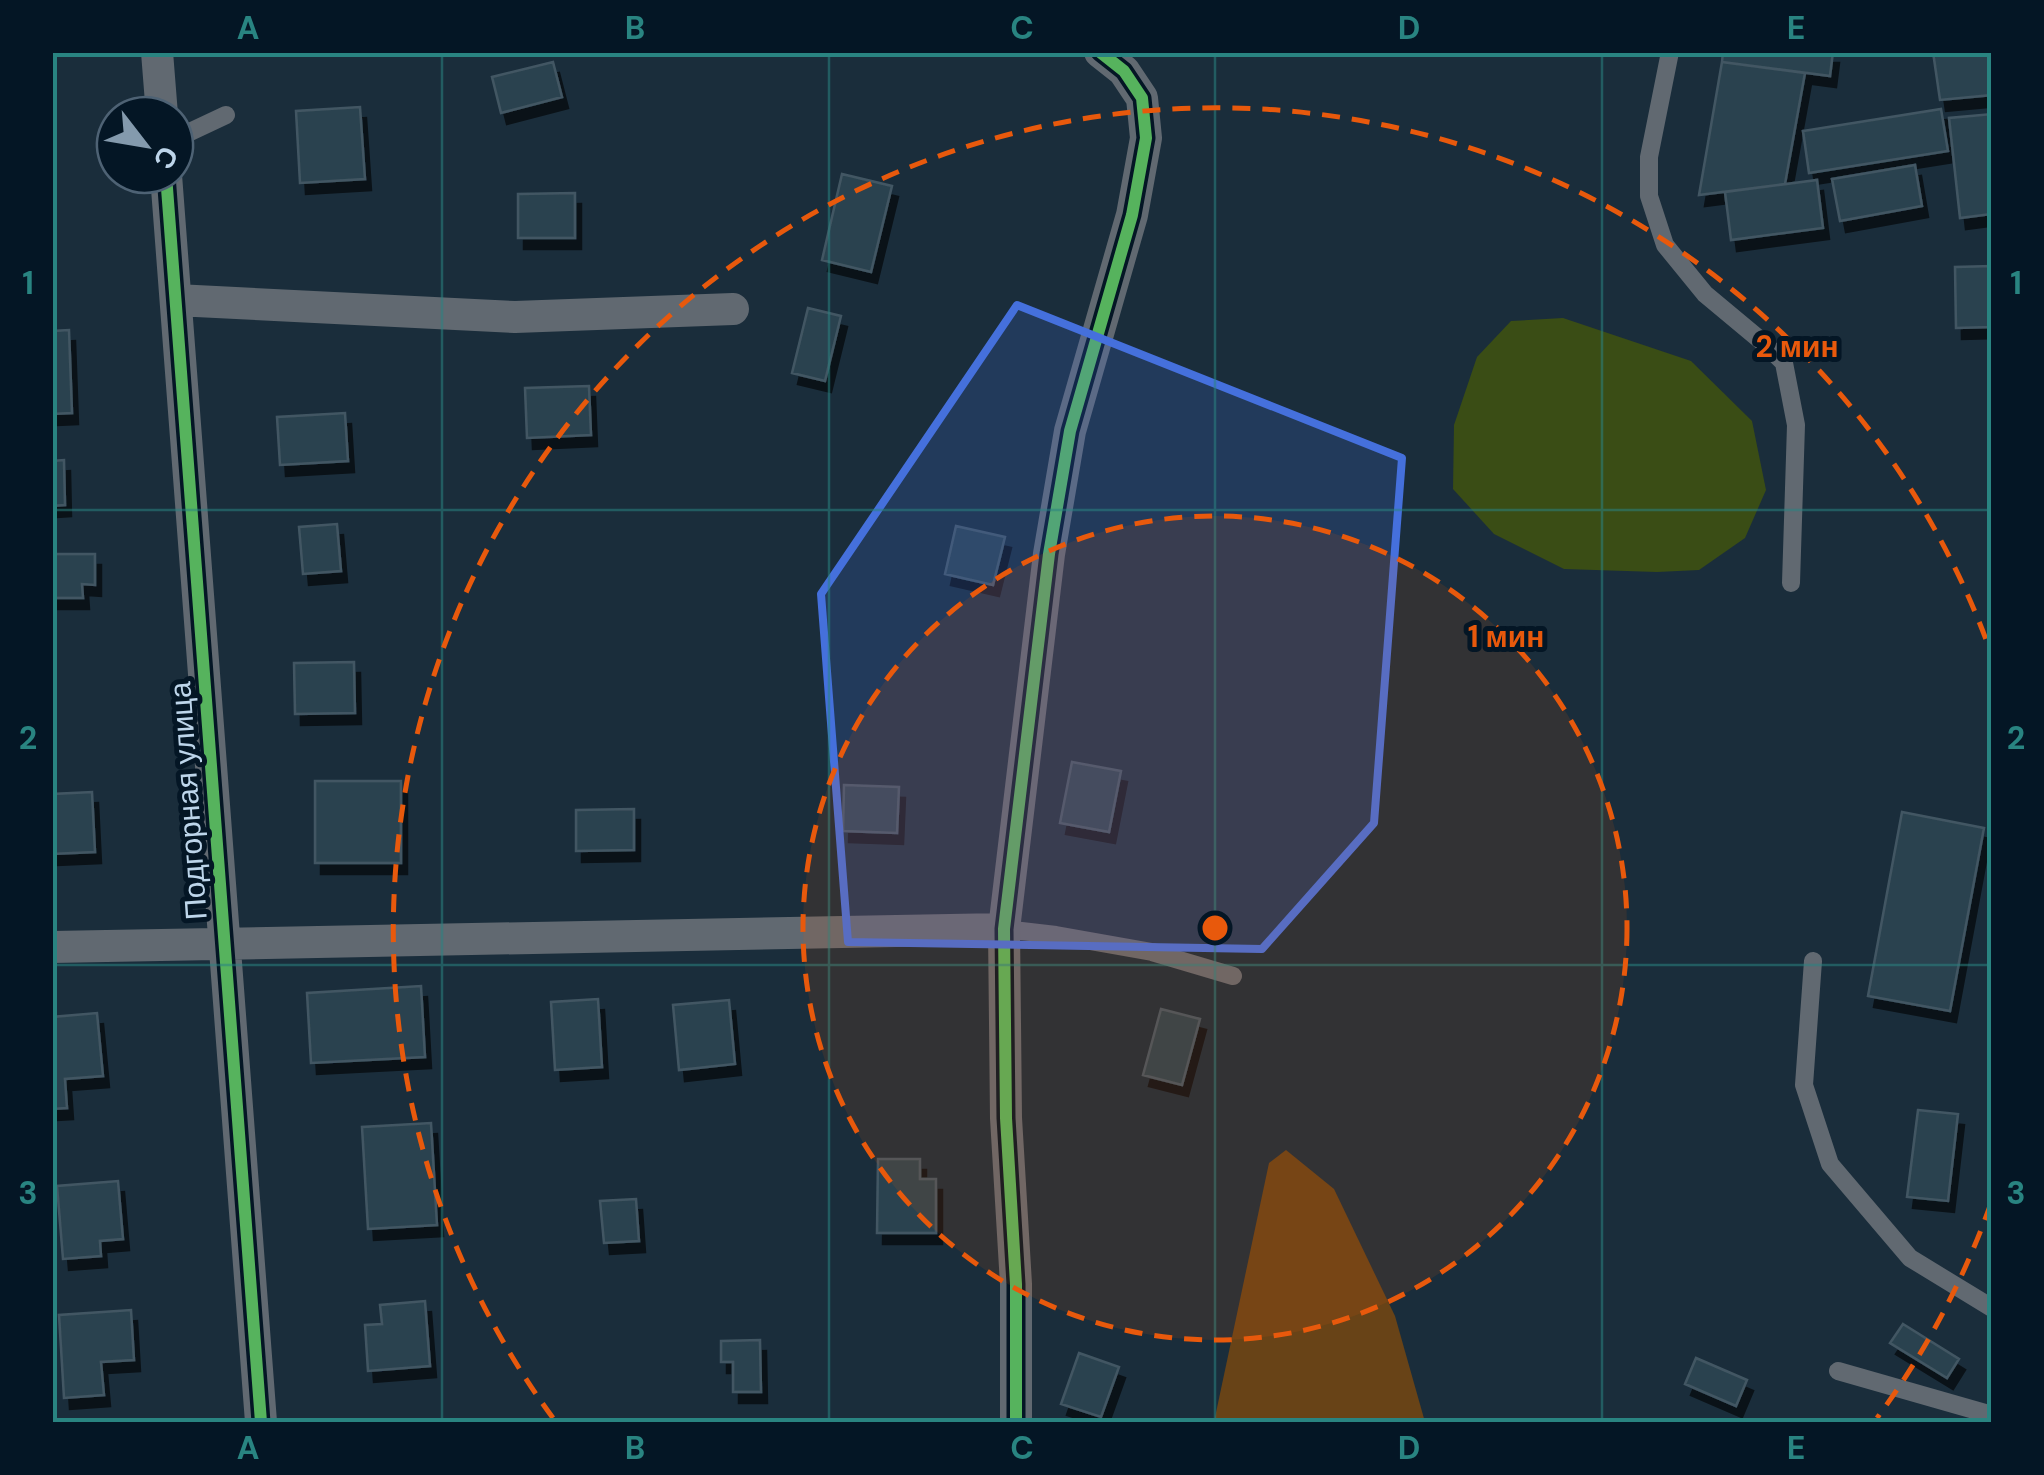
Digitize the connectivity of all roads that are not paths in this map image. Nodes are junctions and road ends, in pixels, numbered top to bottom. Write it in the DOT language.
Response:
graph roads {
  1 [pos="157,52"];
  2 [pos="1100,52"];
  3 [pos="1670,52"];
  4 [pos="160,95"];
  5 [pos="226,115"];
  6 [pos="195,130"];
  7 [pos="168,195"];
  8 [pos="176,300"];
  9 [pos="733,308"];
  10 [pos="1791,583"];
  11 [pos="1004,929"];
  12 [pos="223,942"];
  13 [pos="52,947"];
  14 [pos="1813,961"];
  15 [pos="1233,976"];
  16 [pos="1992,1308"];
  17 [pos="1838,1370"];
  18 [pos="1992,1415"];
  19 [pos="261,1422"];
  20 [pos="1016,1422"];
  1 -- 4 [label="street"];
  2 -- 11 [label="street"];
  3 -- 10 [label="lane"];
  5 -- 6 [label="lane"];
  7 -- 8 [label="street, Подгорная улица"];
  8 -- 9 [label="street"];
  8 -- 12 [label="street, Подгорная улица"];
  11 -- 12 [label="street"];
  11 -- 15 [label="lane"];
  11 -- 20 [label="street"];
  12 -- 13 [label="street"];
  12 -- 19 [label="street, Подгорная улица"];
  14 -- 16 [label="lane"];
  17 -- 18 [label="lane"];
}
